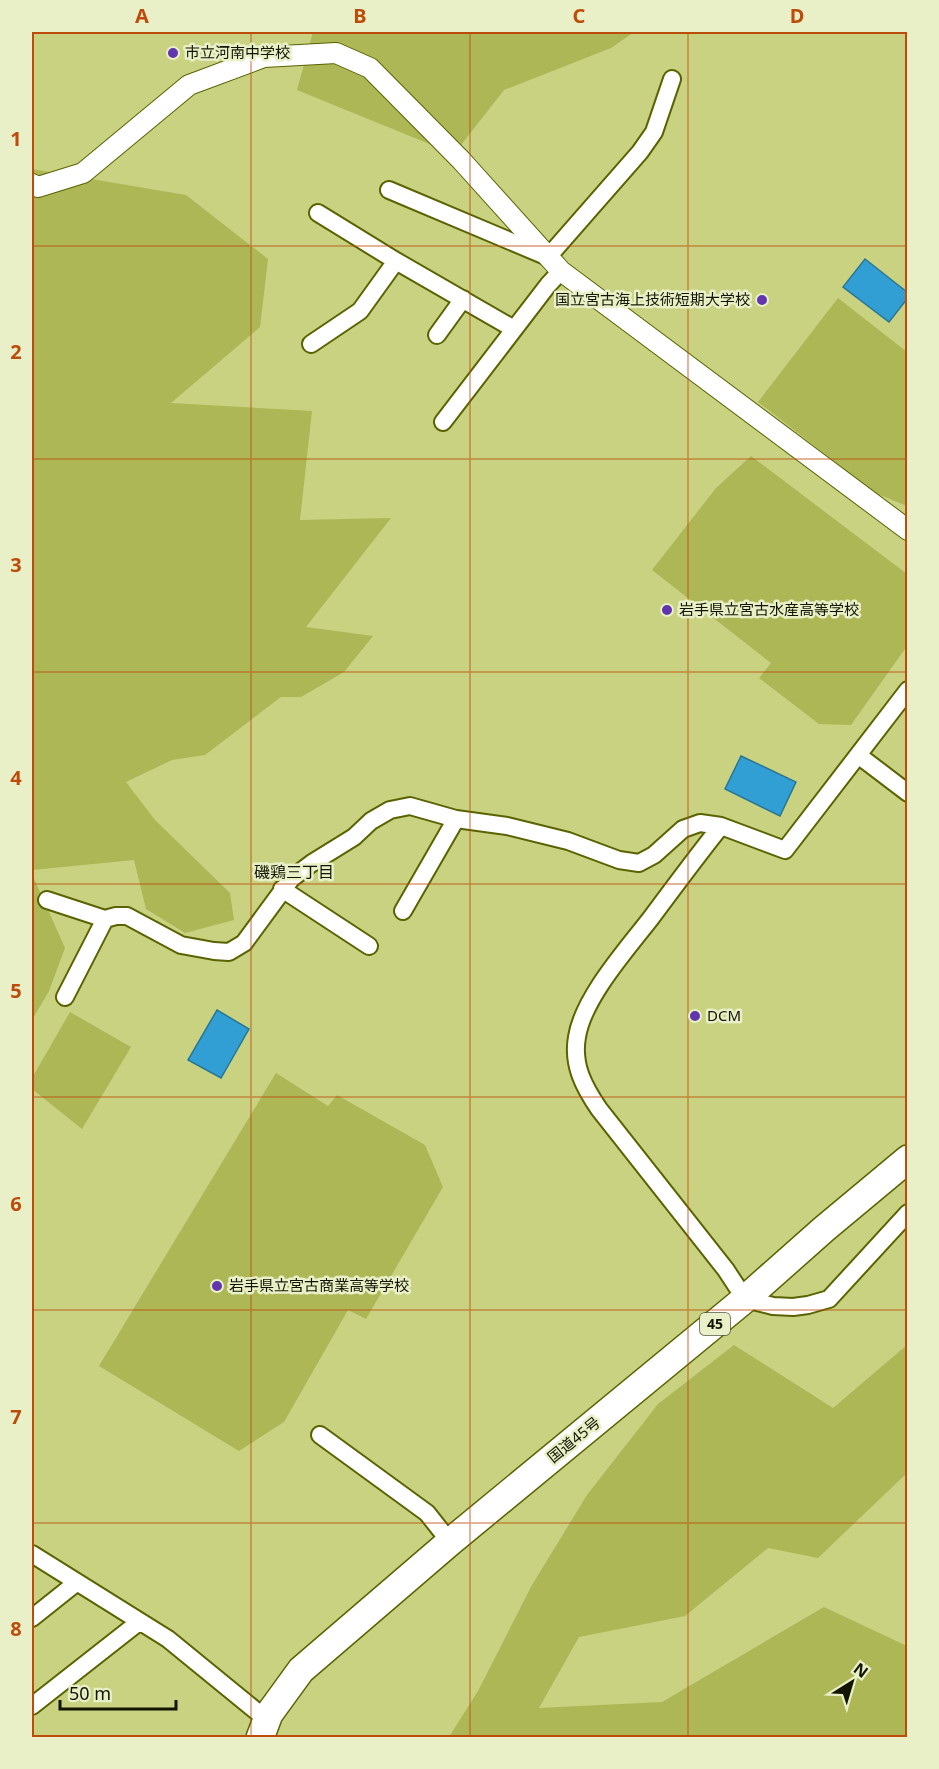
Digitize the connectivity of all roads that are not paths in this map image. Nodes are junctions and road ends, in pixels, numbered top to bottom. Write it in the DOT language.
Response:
graph roads {
  1 [pos="672,79"];
  2 [pos="32,184"];
  3 [pos="389,190"];
  4 [pos="318,213"];
  5 [pos="396,261"];
  6 [pos="555,264"];
  7 [pos="463,299"];
  8 [pos="514,329"];
  9 [pos="437,335"];
  10 [pos="311,344"];
  11 [pos="443,422"];
  12 [pos="908,530"];
  13 [pos="908,690"];
  14 [pos="858,755"];
  15 [pos="908,793"];
  16 [pos="456,819"];
  17 [pos="721,826"];
  18 [pos="282,889"];
  19 [pos="47,900"];
  20 [pos="403,911"];
  21 [pos="105,919"];
  22 [pos="369,946"];
  23 [pos="65,997"];
  24 [pos="908,1159"];
  25 [pos="908,1213"];
  26 [pos="746,1299"];
  27 [pos="320,1435"];
  28 [pos="450,1542"];
  29 [pos="32,1554"];
  30 [pos="76,1583"];
  31 [pos="32,1618"];
  32 [pos="139,1622"];
  33 [pos="32,1706"];
  34 [pos="263,1728"];
  1 -- 6 [label="street"];
  2 -- 6 [label="street"];
  3 -- 6 [label="street"];
  4 -- 5 [label="street"];
  5 -- 7 [label="street"];
  5 -- 10 [label="street"];
  6 -- 8 [label="street"];
  6 -- 12 [label="street"];
  7 -- 8 [label="street"];
  7 -- 9 [label="street"];
  8 -- 11 [label="street"];
  13 -- 14 [label="street"];
  14 -- 15 [label="street"];
  14 -- 17 [label="street"];
  16 -- 17 [label="street"];
  16 -- 18 [label="street"];
  16 -- 20 [label="street"];
  17 -- 26 [label="street"];
  18 -- 21 [label="street"];
  18 -- 22 [label="street"];
  19 -- 21 [label="street"];
  21 -- 23 [label="street"];
  24 -- 26 [label="highway, 国道45号 / 45"];
  25 -- 26 [label="street"];
  26 -- 28 [label="highway, 国道45号 / 45"];
  27 -- 28 [label="street"];
  28 -- 34 [label="highway, 国道45号 / 45"];
  29 -- 30 [label="street"];
  30 -- 31 [label="street"];
  30 -- 32 [label="street"];
  32 -- 33 [label="street"];
  32 -- 34 [label="street"];
}
